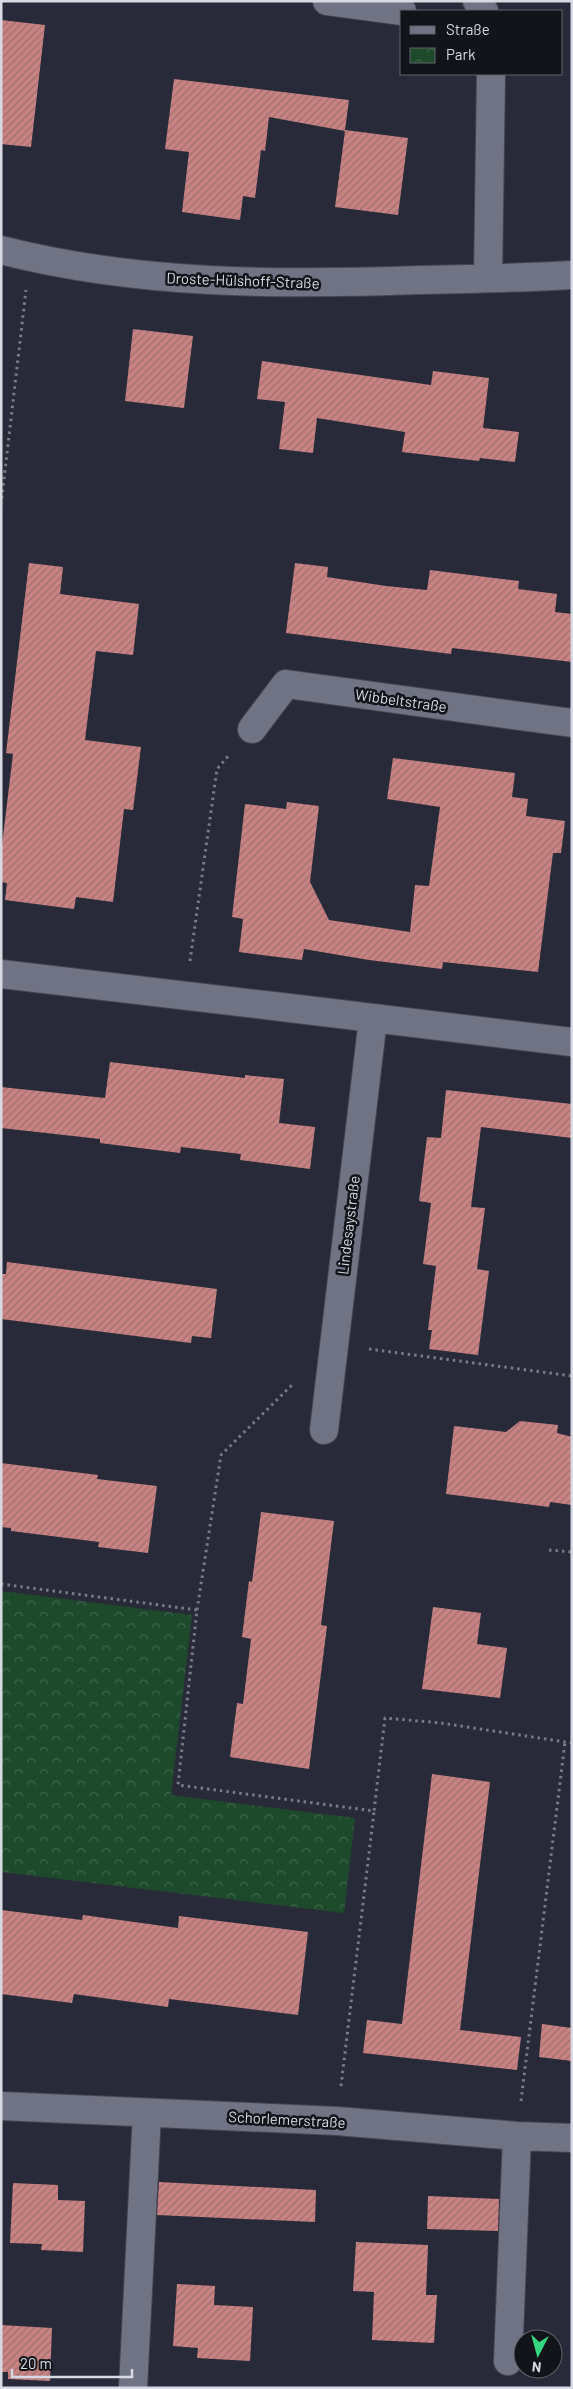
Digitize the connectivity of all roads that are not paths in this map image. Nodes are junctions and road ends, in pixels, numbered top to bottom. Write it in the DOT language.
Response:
graph roads {
  1 [pos="327,1"];
  2 [pos="400,11"];
  3 [pos="491,75"];
  4 [pos="1,250"];
  5 [pos="572,275"];
  6 [pos="488,278"];
  7 [pos="572,723"];
  8 [pos="252,729"];
  9 [pos="1,974"];
  10 [pos="373,1019"];
  11 [pos="572,1042"];
  12 [pos="324,1430"];
  13 [pos="1,2106"];
  14 [pos="147,2113"];
  15 [pos="517,2136"];
  16 [pos="572,2138"];
  17 [pos="508,2361"];
  18 [pos="133,2388"];
  1 -- 2 [label="street"];
  3 -- 6 [label="street"];
  4 -- 6 [label="street, Droste-Hülshoff-Straße"];
  5 -- 6 [label="street, Droste-Hülshoff-Straße"];
  7 -- 8 [label="street, Wibbeltstraße"];
  9 -- 10 [label="street"];
  10 -- 11 [label="street"];
  10 -- 12 [label="street, Lindesaystraße"];
  13 -- 14 [label="street, Schorlemerstraße"];
  14 -- 15 [label="street, Schorlemerstraße"];
  14 -- 18 [label="street"];
  15 -- 16 [label="street, Schorlemerstraße"];
  15 -- 17 [label="street"];
}
